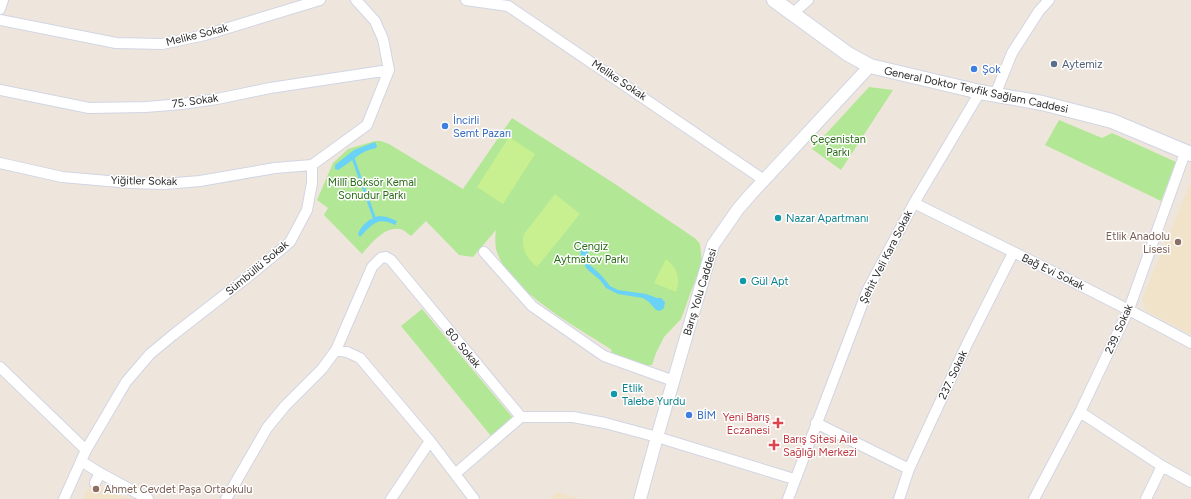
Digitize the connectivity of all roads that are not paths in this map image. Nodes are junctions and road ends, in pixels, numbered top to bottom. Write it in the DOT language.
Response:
graph roads {
  1 [pos="3,0"];
  2 [pos="320,0"];
  3 [pos="356,0"];
  4 [pos="466,0"];
  5 [pos="774,0"];
  6 [pos="808,0"];
  7 [pos="1049,0"];
  8 [pos="510,3"];
  9 [pos="0,9"];
  10 [pos="792,14"];
  11 [pos="0,20"];
  12 [pos="870,66"];
  13 [pos="390,70"];
  14 [pos="0,90"];
  15 [pos="980,92"];
  16 [pos="995,95"];
  17 [pos="1189,150"];
  18 [pos="0,163"];
  19 [pos="312,165"];
  20 [pos="764,180"];
  21 [pos="914,203"];
  22 [pos="484,252"];
  23 [pos="1013,253"];
  24 [pos="1129,309"];
  25 [pos="1191,343"];
  26 [pos="336,350"];
  27 [pos="0,366"];
  28 [pos="674,381"];
  29 [pos="1080,412"];
  30 [pos="521,417"];
  31 [pos="816,423"];
  32 [pos="657,437"];
  33 [pos="430,441"];
  34 [pos="86,450"];
  35 [pos="80,461"];
  36 [pos="1162,466"];
  37 [pos="909,469"];
  38 [pos="100,474"];
  39 [pos="455,474"];
  40 [pos="794,480"];
  41 [pos="1191,482"];
  42 [pos="95,483"];
  43 [pos="64,499"];
  44 [pos="148,499"];
  45 [pos="226,499"];
  46 [pos="391,499"];
  47 [pos="474,499"];
  48 [pos="640,499"];
  49 [pos="788,499"];
  50 [pos="899,499"];
  51 [pos="1034,499"];
  52 [pos="1146,499"];
  1 -- 9 [label="street"];
  2 -- 11 [label="street, Melike Sokak"];
  3 -- 13 [label="street"];
  4 -- 8 [label="street, Melike Sokak"];
  5 -- 10 [label="main road, General Doktor Tevfik Sağlam Caddesi"];
  6 -- 10 [label="street"];
  7 -- 16 [label="street"];
  8 -- 20 [label="street, Melike Sokak"];
  10 -- 12 [label="main road, General Doktor Tevfik Sağlam Caddesi"];
  12 -- 15 [label="main road, General Doktor Tevfik Sağlam Caddesi"];
  12 -- 20 [label="street, Barış Yolu Caddesi"];
  13 -- 14 [label="street, 75. Sokak"];
  13 -- 19 [label="street"];
  15 -- 16 [label="main road, General Doktor Tevfik Sağlam Caddesi"];
  15 -- 21 [label="street, Şehit Veli Kara Sokak"];
  16 -- 17 [label="main road, General Doktor Tevfik Sağlam Caddesi"];
  17 -- 24 [label="street, 239. Sokak"];
  18 -- 19 [label="street, Yiğitler Sokak"];
  19 -- 34 [label="street, Sümbüllü Sokak"];
  20 -- 28 [label="street, Barış Yolu Caddesi"];
  21 -- 23 [label="street, Bağ Evi Sokak"];
  21 -- 31 [label="street, Şehit Veli Kara Sokak"];
  22 -- 28 [label="street"];
  23 -- 24 [label="street, Bağ Evi Sokak"];
  23 -- 37 [label="street, 237. Sokak"];
  24 -- 25 [label="street, Bağ Evi Sokak"];
  24 -- 29 [label="street, 239. Sokak"];
  26 -- 30 [label="street, 80. Sokak"];
  26 -- 33 [label="street"];
  26 -- 45 [label="street"];
  27 -- 34 [label="street"];
  28 -- 32 [label="street, Barış Yolu Caddesi"];
  29 -- 36 [label="street"];
  29 -- 51 [label="street, 239. Sokak"];
  30 -- 32 [label="street"];
  30 -- 39 [label="street"];
  31 -- 37 [label="street"];
  31 -- 40 [label="street, Şehit Veli Kara Sokak"];
  32 -- 40 [label="street"];
  32 -- 48 [label="street, Barış Yolu Caddesi"];
  33 -- 39 [label="street"];
  33 -- 46 [label="street"];
  34 -- 35 [label="street, Sümbüllü Sokak"];
  35 -- 38 [label="street"];
  35 -- 43 [label="street, Sümbüllü Sokak"];
  36 -- 41 [label="street"];
  36 -- 52 [label="street"];
  37 -- 50 [label="street, 237. Sokak"];
  38 -- 42 [label="street"];
  38 -- 44 [label="street"];
  39 -- 47 [label="street"];
  40 -- 49 [label="street, Şehit Veli Kara Sokak"];
}
